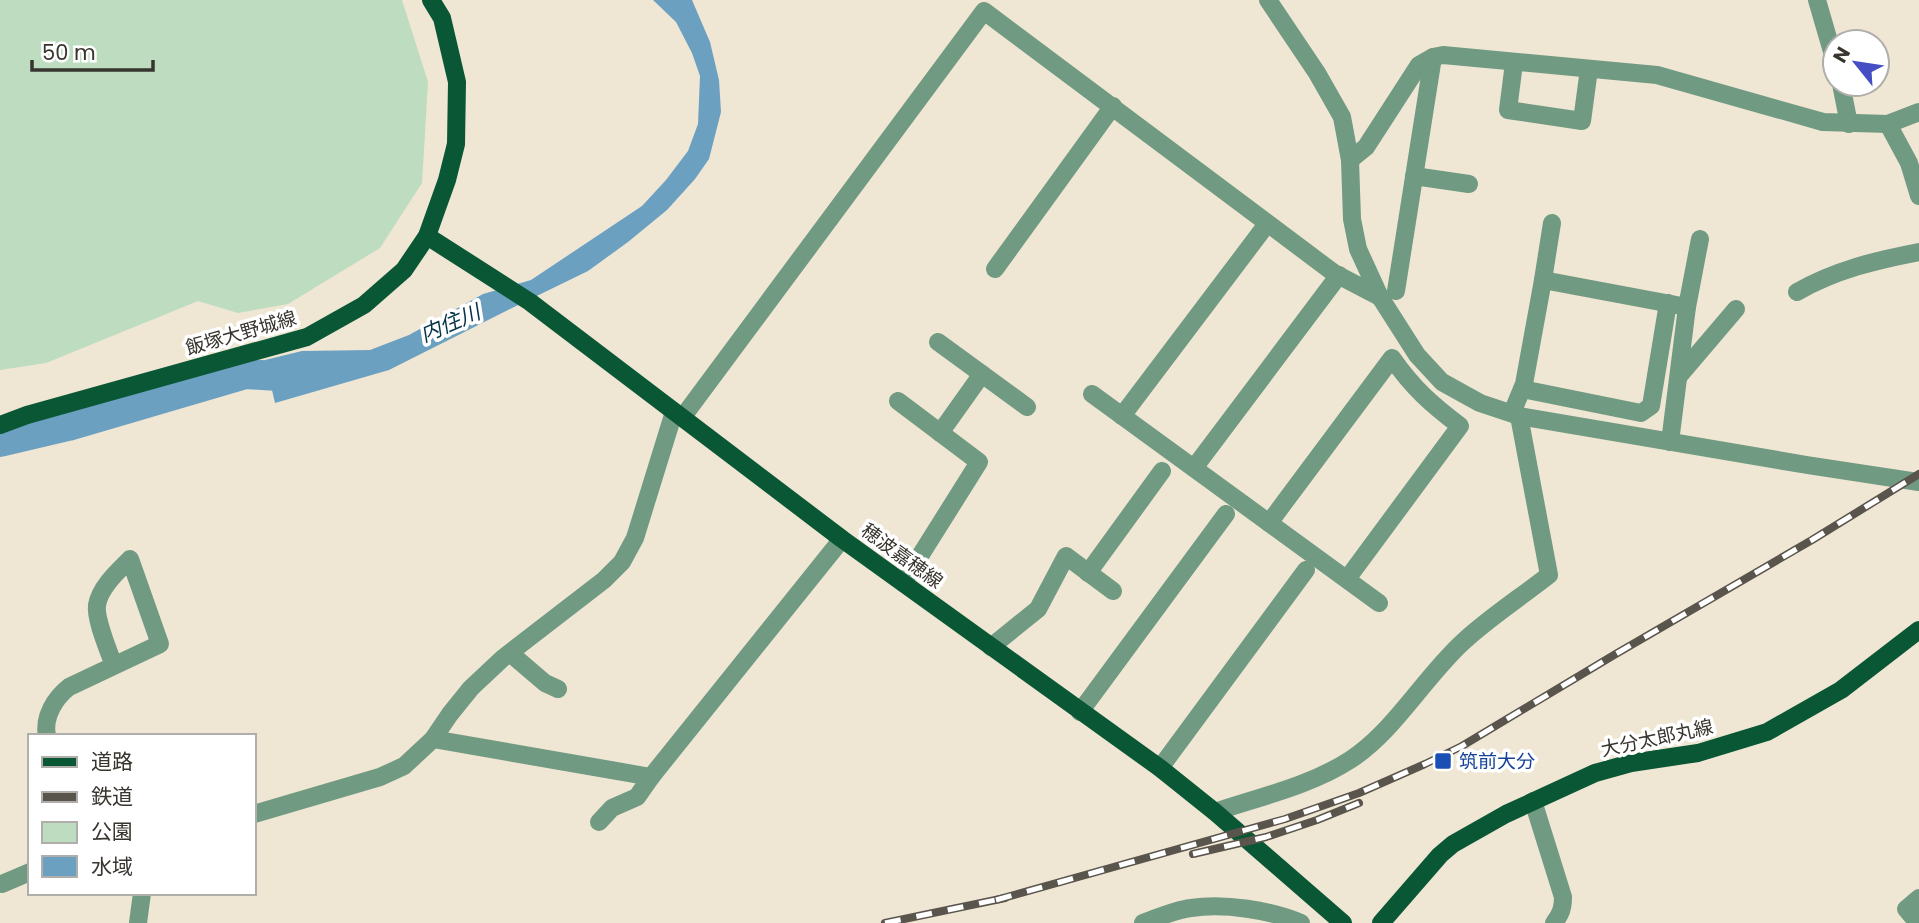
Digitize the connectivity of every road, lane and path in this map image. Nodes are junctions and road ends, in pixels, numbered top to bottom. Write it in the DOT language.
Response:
graph roads {
  1 [pos="432,0"];
  2 [pos="1268,0"];
  3 [pos="1817,0"];
  4 [pos="1825,28"];
  5 [pos="1433,57"];
  6 [pos="1514,63"];
  7 [pos="1589,69"];
  8 [pos="1844,98"];
  9 [pos="1113,106"];
  10 [pos="1919,112"];
  11 [pos="1849,124"];
  12 [pos="1888,124"];
  13 [pos="1350,160"];
  14 [pos="1414,176"];
  15 [pos="1469,184"];
  16 [pos="1919,196"];
  17 [pos="1552,223"];
  18 [pos="1267,224"];
  19 [pos="427,236"];
  20 [pos="1700,239"];
  21 [pos="1919,252"];
  22 [pos="995,269"];
  23 [pos="1339,275"];
  24 [pos="1542,280"];
  25 [pos="1797,292"];
  26 [pos="1388,294"];
  27 [pos="1668,303"];
  28 [pos="1687,307"];
  29 [pos="1736,309"];
  30 [pos="937,342"];
  31 [pos="982,374"];
  32 [pos="1679,376"];
  33 [pos="1522,389"];
  34 [pos="1092,394"];
  35 [pos="898,401"];
  36 [pos="1027,407"];
  37 [pos="678,415"];
  38 [pos="1515,415"];
  39 [pos="1122,416"];
  40 [pos="0,425"];
  41 [pos="940,433"];
  42 [pos="1670,442"];
  43 [pos="1194,468"];
  44 [pos="1162,471"];
  45 [pos="1919,482"];
  46 [pos="1226,514"];
  47 [pos="1269,523"];
  48 [pos="842,539"];
  49 [pos="1306,570"];
  50 [pos="1088,573"];
  51 [pos="1347,579"];
  52 [pos="903,583"];
  53 [pos="1112,591"];
  54 [pos="1379,603"];
  55 [pos="1919,630"];
  56 [pos="991,647"];
  57 [pos="510,653"];
  58 [pos="114,666"];
  59 [pos="558,689"];
  60 [pos="1080,712"];
  61 [pos="47,734"];
  62 [pos="433,739"];
  63 [pos="1160,768"];
  64 [pos="651,777"];
  65 [pos="1533,801"];
  66 [pos="1215,812"];
  67 [pos="256,813"];
  68 [pos="599,822"];
  69 [pos="28,874"];
  70 [pos="2,884"];
  71 [pos="142,895"];
  72 [pos="1919,898"];
  73 [pos="1338,922"];
  74 [pos="138,923"];
  75 [pos="1143,923"];
  76 [pos="1301,923"];
  77 [pos="1381,923"];
  78 [pos="1554,923"];
  79 [pos="1918,923"];
  1 -- 19 [label="main road, 飯塚大野城線"];
  2 -- 13 [label="street"];
  3 -- 4 [label="street"];
  5 -- 6 [label="street"];
  5 -- 13 [label="street"];
  5 -- 14 [label="street"];
  6 -- 7 [label="street"];
  6 -- 7 [label="street"];
  7 -- 11 [label="street"];
  8 -- 11 [label="street"];
  9 -- 18 [label="street"];
  9 -- 22 [label="street"];
  9 -- 37 [label="street"];
  10 -- 12 [label="street"];
  11 -- 12 [label="street"];
  12 -- 16 [label="street"];
  13 -- 26 [label="street"];
  14 -- 15 [label="street"];
  14 -- 26 [label="street"];
  17 -- 24 [label="street"];
  18 -- 23 [label="street"];
  18 -- 39 [label="street"];
  19 -- 37 [label="main road, 穂波嘉穂線"];
  19 -- 40 [label="main road, 飯塚大野城線"];
  20 -- 28 [label="street"];
  21 -- 25 [label="street"];
  23 -- 26 [label="street"];
  23 -- 43 [label="street"];
  24 -- 27 [label="street"];
  24 -- 33 [label="street"];
  26 -- 38 [label="street"];
  27 -- 28 [label="street"];
  27 -- 33 [label="street"];
  28 -- 32 [label="street"];
  29 -- 32 [label="street"];
  30 -- 31 [label="street"];
  31 -- 36 [label="street"];
  31 -- 41 [label="street"];
  32 -- 42 [label="street"];
  33 -- 38 [label="street"];
  34 -- 39 [label="street"];
  35 -- 41 [label="street"];
  37 -- 48 [label="main road, 穂波嘉穂線"];
  37 -- 57 [label="street"];
  38 -- 42 [label="street"];
  38 -- 66 [label="street"];
  39 -- 43 [label="street"];
  41 -- 52 [label="street"];
  42 -- 45 [label="street"];
  43 -- 47 [label="street"];
  44 -- 50 [label="street"];
  46 -- 60 [label="street"];
  47 -- 51 [label="street"];
  47 -- 51 [label="street"];
  48 -- 52 [label="main road, 穂波嘉穂線"];
  48 -- 64 [label="street"];
  49 -- 63 [label="street"];
  50 -- 53 [label="street"];
  50 -- 56 [label="street"];
  51 -- 54 [label="street"];
  52 -- 56 [label="main road, 穂波嘉穂線"];
  55 -- 65 [label="main road, 大分太郎丸線"];
  56 -- 60 [label="main road, 穂波嘉穂線"];
  57 -- 59 [label="street"];
  57 -- 62 [label="street"];
  58 -- 58 [label="street"];
  58 -- 61 [label="street"];
  60 -- 63 [label="main road, 穂波嘉穂線"];
  62 -- 64 [label="street"];
  62 -- 67 [label="street"];
  63 -- 66 [label="main road, 穂波嘉穂線"];
  64 -- 68 [label="street"];
  65 -- 77 [label="main road, 大分太郎丸線"];
  65 -- 78 [label="street"];
  66 -- 73 [label="main road, 穂波嘉穂線"];
  69 -- 70 [label="street"];
  71 -- 74 [label="street"];
  72 -- 79 [label="street"];
  75 -- 76 [label="street"];
}
